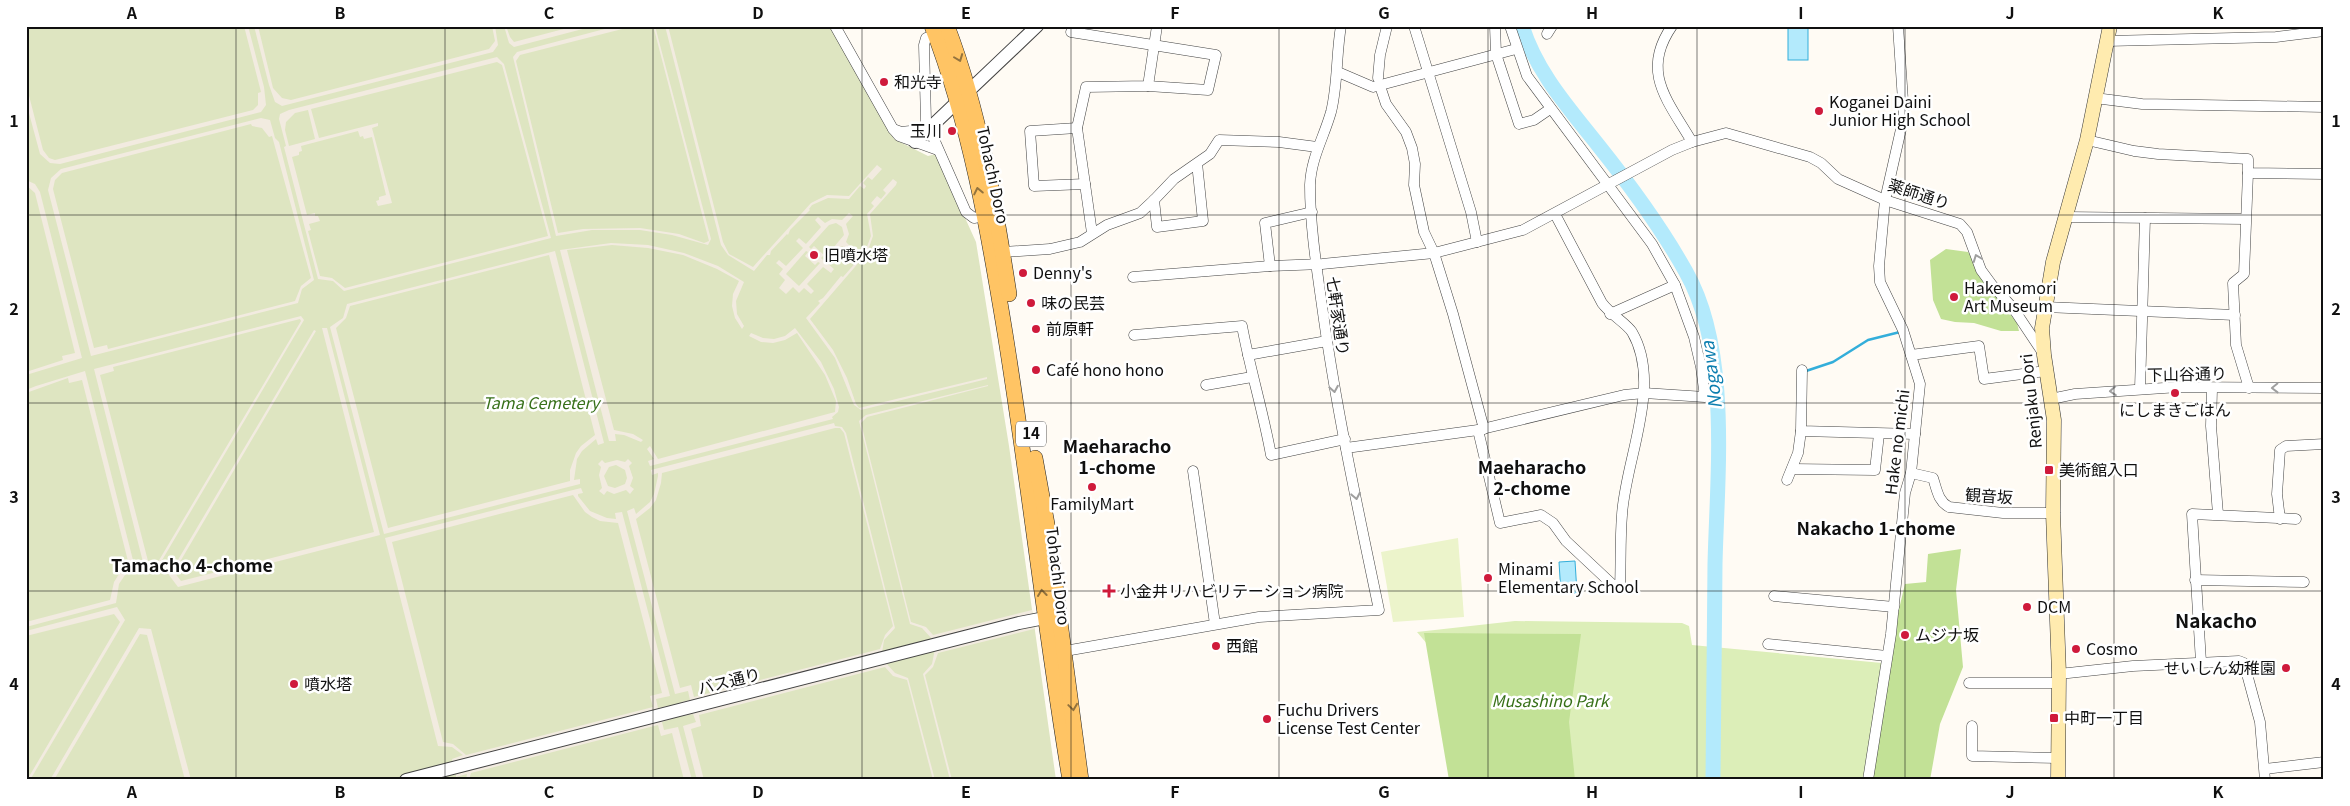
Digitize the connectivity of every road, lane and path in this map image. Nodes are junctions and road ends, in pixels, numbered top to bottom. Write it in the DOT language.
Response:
graph roads {
  1 [pos="835,26"];
  2 [pos="1037,26"];
  3 [pos="1157,26"];
  4 [pos="1341,26"];
  5 [pos="1387,26"];
  6 [pos="1414,26"];
  7 [pos="1495,26"];
  8 [pos="1510,26"];
  9 [pos="1672,26"];
  10 [pos="1898,26"];
  11 [pos="2110,26"];
  12 [pos="938,29"];
  13 [pos="2324,31"];
  14 [pos="1071,32"];
  15 [pos="2108,41"];
  16 [pos="1154,45"];
  17 [pos="1516,49"];
  18 [pos="1496,54"];
  19 [pos="1338,72"];
  20 [pos="1428,73"];
  21 [pos="1379,82"];
  22 [pos="1148,86"];
  23 [pos="970,90"];
  24 [pos="2095,98"];
  25 [pos="958,102"];
  26 [pos="2324,107"];
  27 [pos="1550,109"];
  28 [pos="1077,128"];
  29 [pos="929,129"];
  30 [pos="893,130"];
  31 [pos="2087,140"];
  32 [pos="915,142"];
  33 [pos="1692,142"];
  34 [pos="1317,147"];
  35 [pos="938,150"];
  36 [pos="1197,163"];
  37 [pos="2248,173"];
  38 [pos="2324,174"];
  39 [pos="1085,184"];
  40 [pos="1608,185"];
  41 [pos="1154,200"];
  42 [pos="1885,200"];
  43 [pos="1312,212"];
  44 [pos="1555,214"];
  45 [pos="984,216"];
  46 [pos="2066,217"];
  47 [pos="2145,218"];
  48 [pos="2245,219"];
  49 [pos="1092,233"];
  50 [pos="1477,242"];
  51 [pos="1003,252"];
  52 [pos="1434,252"];
  53 [pos="1316,263"];
  54 [pos="1270,266"];
  55 [pos="1133,277"];
  56 [pos="1675,285"];
  57 [pos="2046,307"];
  58 [pos="2142,310"];
  59 [pos="1610,314"];
  60 [pos="2235,315"];
  61 [pos="1134,335"];
  62 [pos="1326,341"];
  63 [pos="1248,355"];
  64 [pos="1911,355"];
  65 [pos="2044,355"];
  66 [pos="1802,370"];
  67 [pos="2046,372"];
  68 [pos="1252,377"];
  69 [pos="1206,384"];
  70 [pos="2249,388"];
  71 [pos="2324,388"];
  72 [pos="2140,389"];
  73 [pos="2212,389"];
  74 [pos="1644,393"];
  75 [pos="2051,399"];
  76 [pos="1481,430"];
  77 [pos="1801,431"];
  78 [pos="1879,434"];
  79 [pos="1915,434"];
  80 [pos="1346,444"];
  81 [pos="2324,444"];
  82 [pos="1792,469"];
  83 [pos="1193,471"];
  84 [pos="1911,473"];
  85 [pos="1787,480"];
  86 [pos="2053,513"];
  87 [pos="2218,514"];
  88 [pos="2280,519"];
  89 [pos="2296,519"];
  90 [pos="2195,580"];
  91 [pos="2304,582"];
  92 [pos="1774,596"];
  93 [pos="1894,607"];
  94 [pos="1052,616"];
  95 [pos="1215,624"];
  96 [pos="1768,644"];
  97 [pos="1064,648"];
  98 [pos="1887,656"];
  99 [pos="2201,662"];
  100 [pos="2059,678"];
  101 [pos="1969,683"];
  102 [pos="1060,716"];
  103 [pos="1972,726"];
  104 [pos="2058,758"];
  105 [pos="2324,762"];
  106 [pos="2265,774"];
  107 [pos="406,780"];
  108 [pos="1070,780"];
  109 [pos="1081,780"];
  110 [pos="1868,780"];
  111 [pos="2058,780"];
  1 -- 30 [label="street"];
  2 -- 23 [label="street"];
  3 -- 16 [label="street"];
  4 -- 19 [label="street, 七軒家通り"];
  5 -- 21 [label="street"];
  6 -- 20 [label="street"];
  7 -- 18 [label="street"];
  8 -- 17 [label="street"];
  9 -- 33 [label="street"];
  10 -- 42 [label="street, Hake no michi"];
  11 -- 15 [label="main road, Renjaku Dori"];
  12 -- 23 [label="main road, Tohachi Doro / 14, one-way"];
  12 -- 25 [label="main road, Tohachi Doro / 14"];
  12 -- 29 [label="street"];
  13 -- 15 [label="street"];
  14 -- 16 [label="street"];
  15 -- 24 [label="main road, Renjaku Dori"];
  16 -- 22 [label="street"];
  16 -- 22 [label="street"];
  17 -- 18 [label="street"];
  17 -- 27 [label="street"];
  18 -- 20 [label="street"];
  18 -- 27 [label="street"];
  19 -- 21 [label="street"];
  19 -- 34 [label="street, 七軒家通り"];
  20 -- 21 [label="street"];
  20 -- 50 [label="street"];
  21 -- 52 [label="street"];
  22 -- 28 [label="street"];
  23 -- 25 [label="street"];
  23 -- 51 [label="main road, Tohachi Doro / 14"];
  24 -- 26 [label="street"];
  24 -- 31 [label="main road, Renjaku Dori"];
  25 -- 29 [label="street"];
  45 -- 25 [label="main road, Tohachi Doro / 14, one-way"];
  27 -- 40 [label="street"];
  28 -- 39 [label="street"];
  28 -- 39 [label="street"];
  29 -- 30 [label="street"];
  29 -- 32 [label="street"];
  29 -- 35 [label="street"];
  30 -- 32 [label="street"];
  31 -- 37 [label="street"];
  31 -- 46 [label="main road, Renjaku Dori"];
  32 -- 35 [label="street"];
  33 -- 40 [label="street"];
  33 -- 42 [label="street, 薬師通り"];
  34 -- 36 [label="street"];
  34 -- 43 [label="street, 七軒家通り"];
  35 -- 45 [label="street"];
  36 -- 41 [label="street"];
  36 -- 41 [label="street"];
  37 -- 38 [label="street"];
  37 -- 48 [label="street"];
  39 -- 49 [label="street"];
  40 -- 44 [label="street"];
  40 -- 56 [label="street"];
  41 -- 49 [label="street"];
  42 -- 64 [label="street, Hake no michi"];
  65 -- 42 [label="street, 薬師通り, one-way"];
  43 -- 53 [label="street, 七軒家通り"];
  43 -- 54 [label="street"];
  44 -- 50 [label="street"];
  44 -- 59 [label="street"];
  94 -- 45 [label="main road, Tohachi Doro / 14, one-way"];
  46 -- 47 [label="street"];
  46 -- 57 [label="main road, Renjaku Dori"];
  47 -- 48 [label="street"];
  47 -- 58 [label="street"];
  48 -- 60 [label="street"];
  49 -- 51 [label="street"];
  50 -- 52 [label="street"];
  51 -- 94 [label="main road, Tohachi Doro / 14"];
  52 -- 53 [label="street"];
  52 -- 76 [label="street"];
  53 -- 54 [label="street"];
  53 -- 62 [label="street, 七軒家通り"];
  54 -- 55 [label="street"];
  56 -- 59 [label="street"];
  56 -- 74 [label="street"];
  57 -- 58 [label="street"];
  57 -- 65 [label="main road, Renjaku Dori"];
  58 -- 60 [label="street"];
  58 -- 72 [label="street"];
  59 -- 74 [label="street"];
  60 -- 70 [label="street"];
  61 -- 63 [label="street"];
  62 -- 63 [label="street"];
  62 -- 80 [label="street, 七軒家通り, one-way"];
  63 -- 68 [label="street"];
  64 -- 67 [label="street"];
  64 -- 79 [label="street, Hake no michi"];
  65 -- 67 [label="main road, Renjaku Dori"];
  66 -- 77 [label="street"];
  67 -- 75 [label="main road, Renjaku Dori"];
  68 -- 69 [label="street"];
  68 -- 80 [label="street"];
  71 -- 70 [label="street, 下山谷通り, one-way"];
  70 -- 73 [label="street, 下山谷通り"];
  72 -- 73 [label="street, 下山谷通り"];
  72 -- 75 [label="street, 下山谷通り, one-way"];
  73 -- 87 [label="street"];
  74 -- 76 [label="street"];
  74 -- 76 [label="street"];
  75 -- 86 [label="main road, Renjaku Dori"];
  76 -- 80 [label="street"];
  77 -- 78 [label="street"];
  77 -- 82 [label="street"];
  78 -- 79 [label="street"];
  78 -- 82 [label="street"];
  79 -- 84 [label="street, Hake no michi"];
  80 -- 95 [label="street, 七軒家通り, one-way"];
  81 -- 88 [label="street"];
  82 -- 85 [label="street"];
  83 -- 95 [label="street"];
  84 -- 86 [label="street, 観音坂"];
  84 -- 93 [label="street, Hake no michi"];
  86 -- 100 [label="main road, Renjaku Dori"];
  87 -- 88 [label="street"];
  87 -- 90 [label="street"];
  88 -- 89 [label="street"];
  90 -- 91 [label="street"];
  90 -- 99 [label="street"];
  92 -- 93 [label="street"];
  93 -- 98 [label="street, Hake no michi"];
  94 -- 97 [label="main road, Tohachi Doro / 14"];
  94 -- 102 [label="main road, Tohachi Doro / 14"];
  94 -- 107 [label="street, バス通り"];
  95 -- 97 [label="street"];
  96 -- 98 [label="street"];
  97 -- 102 [label="main road"];
  97 -- 109 [label="main road, Tohachi Doro / 14, one-way"];
  98 -- 110 [label="street, Hake no michi"];
  99 -- 100 [label="street"];
  99 -- 106 [label="street"];
  100 -- 101 [label="street"];
  100 -- 104 [label="main road, Renjaku Dori"];
  102 -- 108 [label="main road, Tohachi Doro / 14"];
  103 -- 104 [label="street"];
  104 -- 111 [label="main road, Renjaku Dori"];
  105 -- 106 [label="street"];
}
